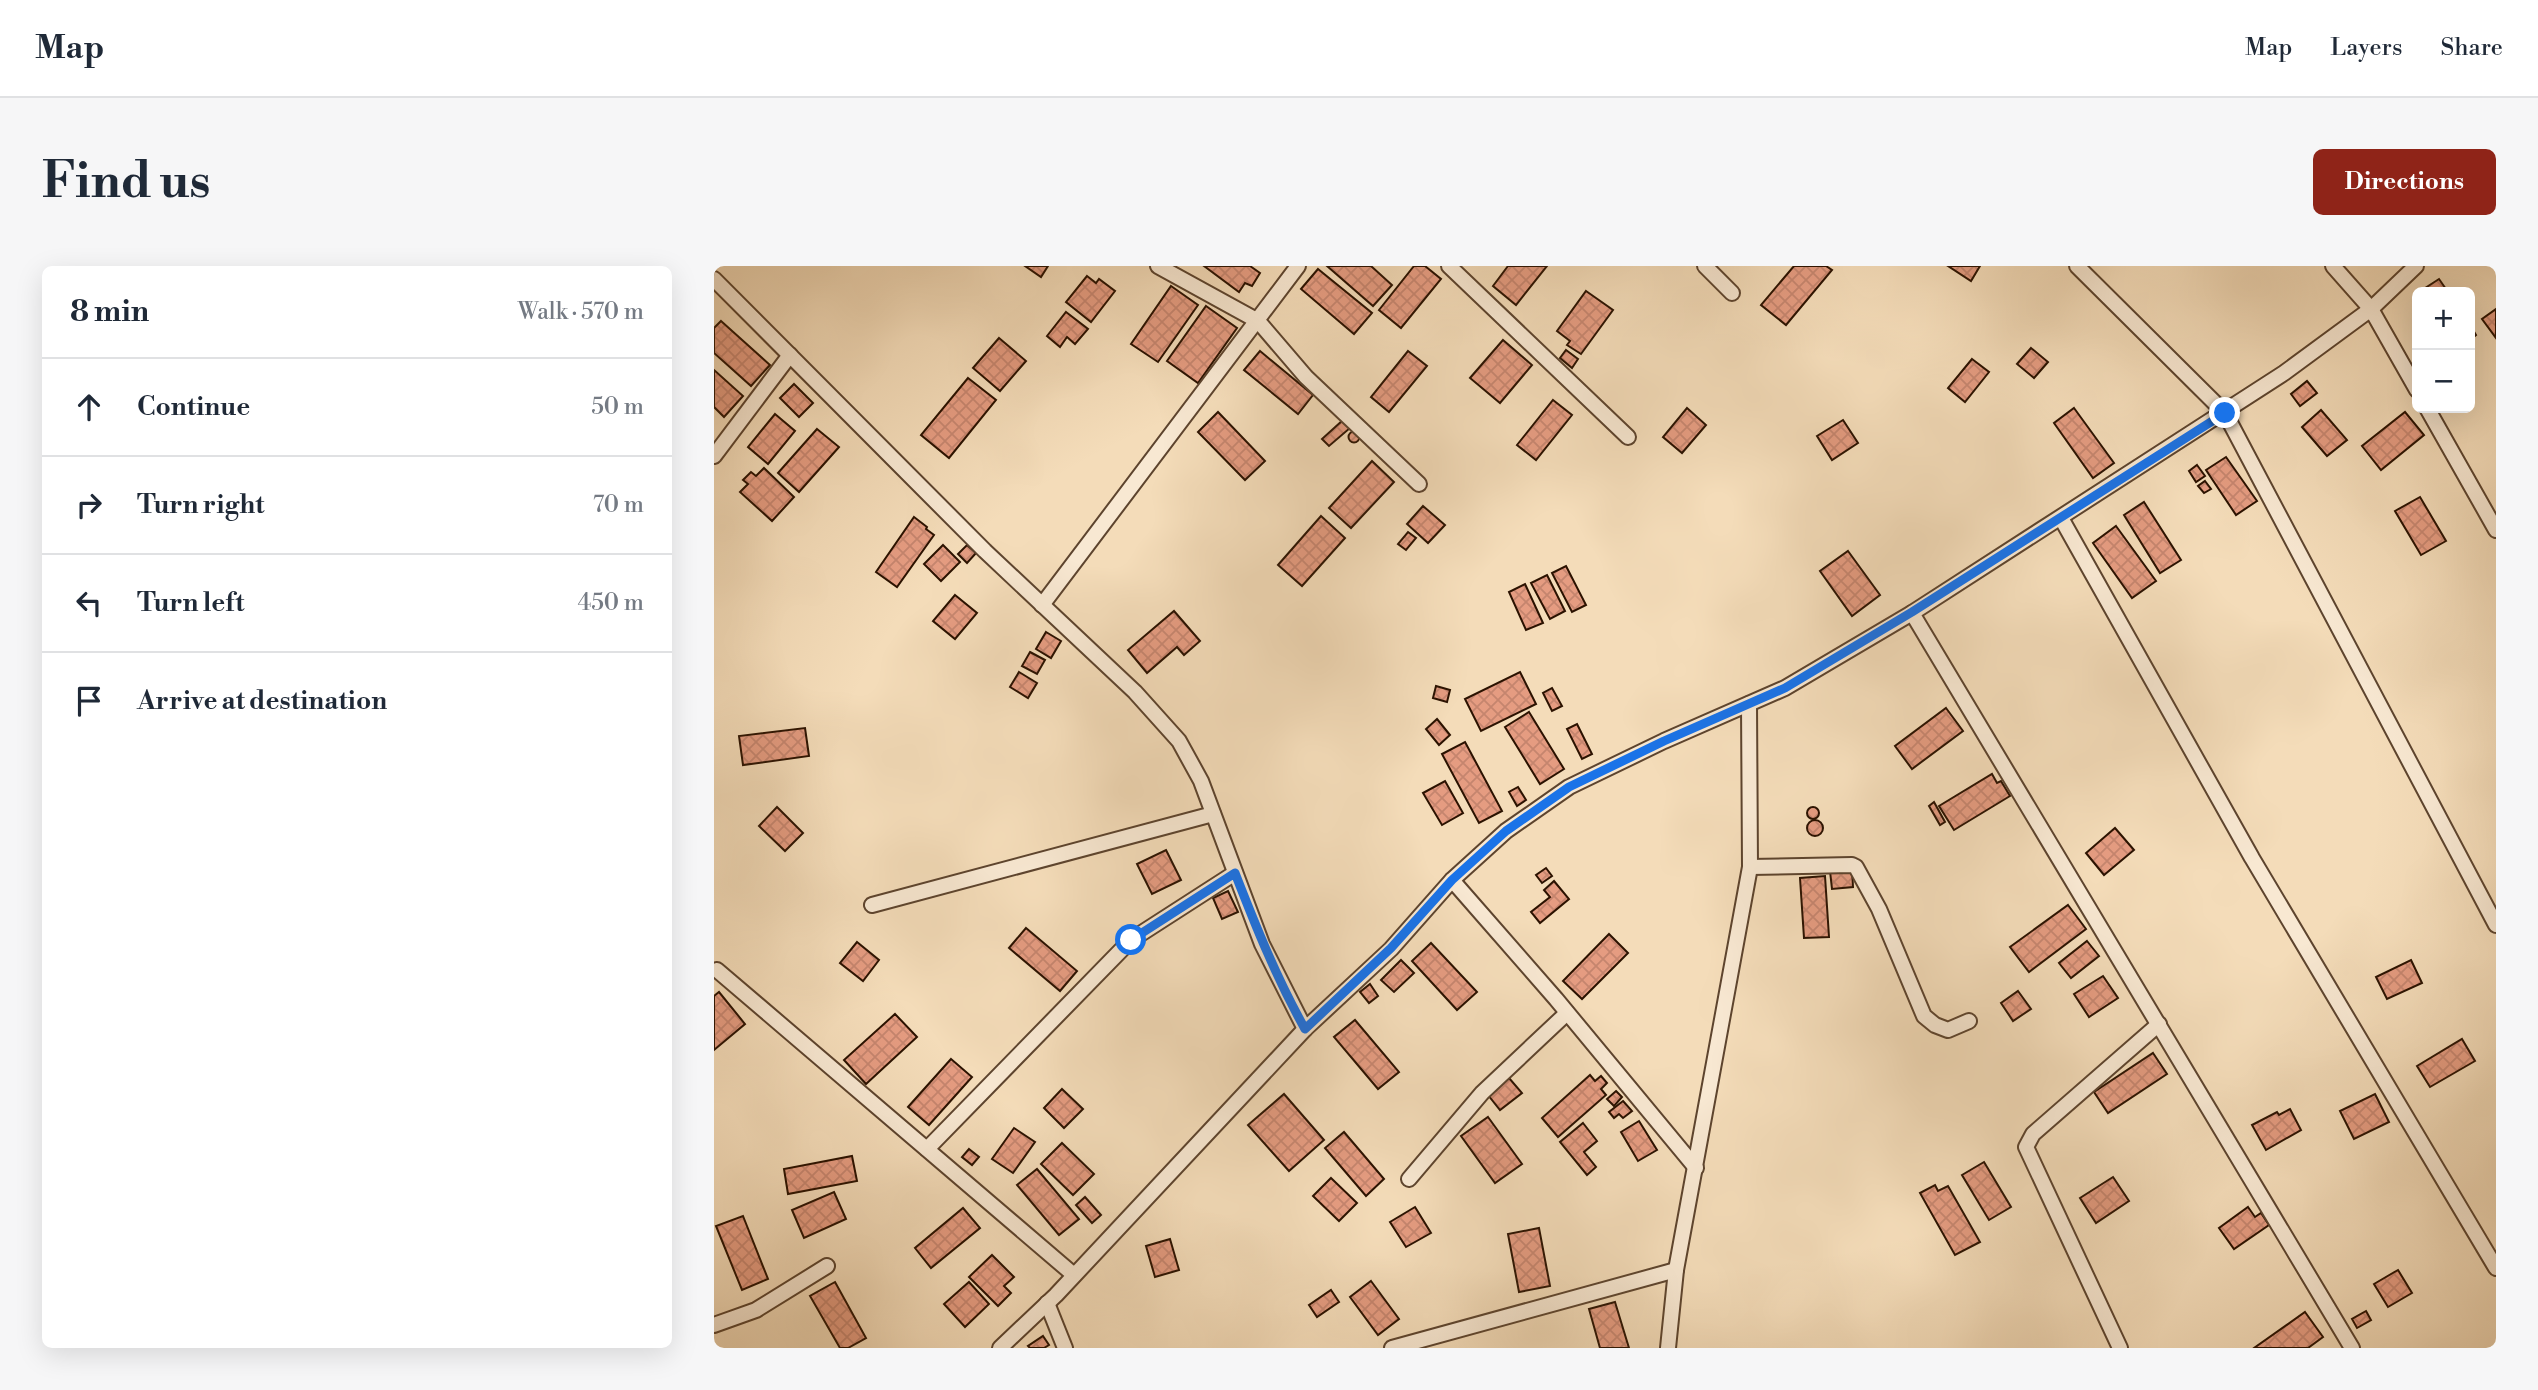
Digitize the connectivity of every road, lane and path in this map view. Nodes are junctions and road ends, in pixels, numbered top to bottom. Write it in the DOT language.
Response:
graph roads {
  1 [pos="1158,266"];
  2 [pos="1297,266"];
  3 [pos="1449,266"];
  4 [pos="1705,266"];
  5 [pos="2077,266"];
  6 [pos="2333,266"];
  7 [pos="2416,266"];
  8 [pos="714,279"];
  9 [pos="1732,293"];
  10 [pos="2371,309"];
  11 [pos="1258,321"];
  12 [pos="790,355"];
  13 [pos="2412,381"];
  14 [pos="2225,413"];
  15 [pos="2430,413"];
  16 [pos="1628,437"];
  17 [pos="714,456"];
  18 [pos="1419,484"];
  19 [pos="2060,517"];
  20 [pos="2496,530"];
  21 [pos="1042,605"];
  22 [pos="1912,612"];
  23 [pos="1749,704"];
  24 [pos="1213,814"];
  25 [pos="1750,866"];
  26 [pos="1235,873"];
  27 [pos="1452,880"];
  28 [pos="872,905"];
  29 [pos="2496,925"];
  30 [pos="717,971"];
  31 [pos="1567,1013"];
  32 [pos="1969,1021"];
  33 [pos="2159,1024"];
  34 [pos="1305,1029"];
  35 [pos="927,1149"];
  36 [pos="1696,1168"];
  37 [pos="1409,1179"];
  38 [pos="827,1266"];
  39 [pos="2496,1268"];
  40 [pos="1676,1270"];
  41 [pos="1074,1275"];
  42 [pos="1047,1303"];
  43 [pos="714,1325"];
  44 [pos="1000,1348"];
  45 [pos="1065,1348"];
  46 [pos="1392,1348"];
  47 [pos="1668,1348"];
  48 [pos="2120,1348"];
  49 [pos="2352,1348"];
  1 -- 11 [label="street"];
  2 -- 11 [label="street"];
  3 -- 16 [label="street"];
  4 -- 9 [label="street"];
  5 -- 14 [label="street"];
  6 -- 10 [label="street"];
  7 -- 10 [label="street"];
  8 -- 12 [label="street"];
  10 -- 13 [label="street"];
  10 -- 14 [label="street"];
  11 -- 18 [label="street"];
  11 -- 21 [label="street"];
  12 -- 17 [label="street"];
  12 -- 21 [label="street"];
  14 -- 19 [label="street"];
  14 -- 29 [label="street"];
  15 -- 20 [label="street"];
  19 -- 22 [label="street"];
  19 -- 39 [label="street"];
  21 -- 24 [label="street"];
  22 -- 23 [label="street"];
  22 -- 33 [label="street"];
  23 -- 25 [label="street"];
  23 -- 27 [label="street"];
  24 -- 26 [label="street"];
  24 -- 28 [label="street"];
  25 -- 32 [label="street"];
  25 -- 36 [label="street"];
  26 -- 34 [label="street"];
  26 -- 35 [label="street"];
  27 -- 31 [label="street"];
  27 -- 34 [label="street"];
  30 -- 35 [label="street"];
  31 -- 36 [label="street"];
  31 -- 37 [label="street"];
  33 -- 48 [label="street"];
  33 -- 49 [label="street"];
  34 -- 41 [label="street"];
  35 -- 41 [label="street"];
  36 -- 40 [label="street"];
  38 -- 43 [label="street"];
  40 -- 46 [label="street"];
  40 -- 47 [label="street"];
  41 -- 42 [label="street"];
  42 -- 44 [label="street"];
  42 -- 45 [label="street"];
}
